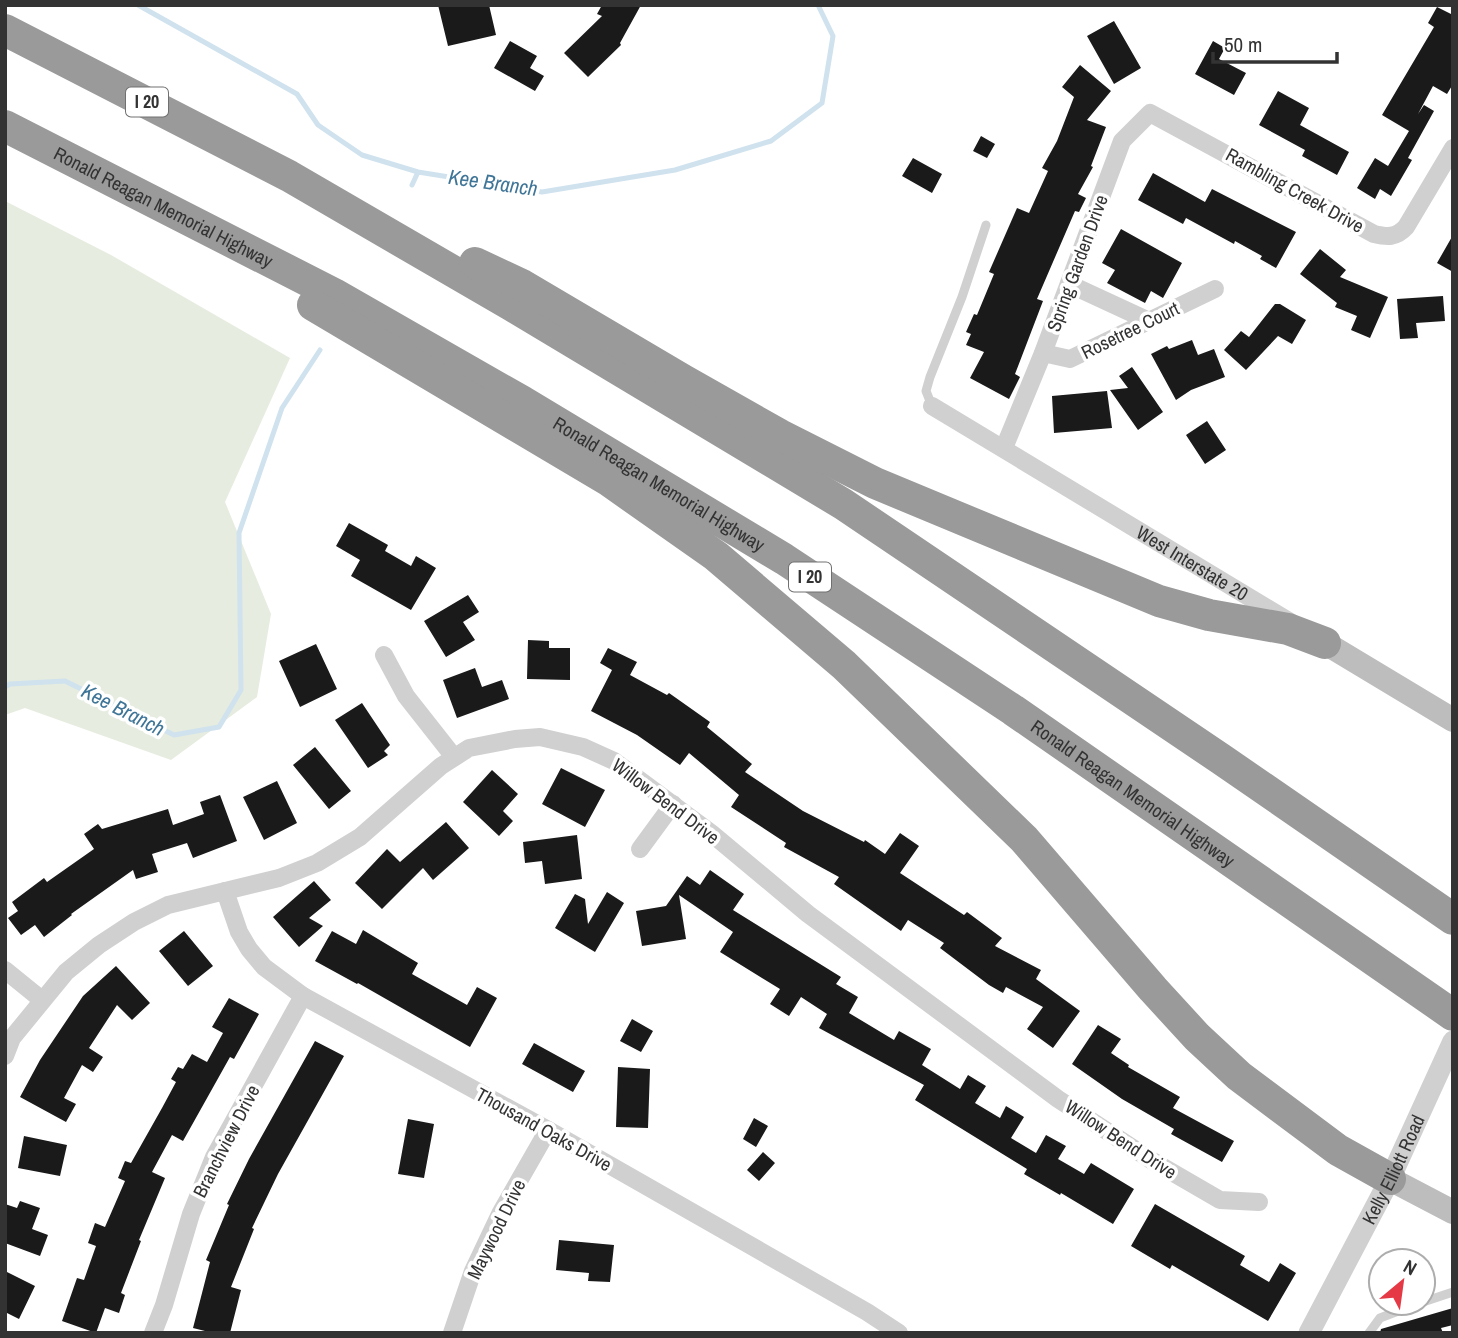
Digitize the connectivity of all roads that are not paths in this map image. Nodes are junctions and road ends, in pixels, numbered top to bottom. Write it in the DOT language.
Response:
graph roads {
  1 [pos="5,30"];
  2 [pos="5,126"];
  3 [pos="1176,126"];
  4 [pos="5,133"];
  5 [pos="1453,148"];
  6 [pos="66,156"];
  7 [pos="289,176"];
  8 [pos="135,192"];
  9 [pos="986,225"];
  10 [pos="1069,284"];
  11 [pos="1215,289"];
  12 [pos="1149,321"];
  13 [pos="1043,353"];
  14 [pos="932,405"];
  15 [pos="1004,448"];
  16 [pos="1325,643"];
  17 [pos="384,655"];
  18 [pos="1453,720"];
  19 [pos="454,757"];
  20 [pos="673,804"];
  21 [pos="640,849"];
  22 [pos="225,891"];
  23 [pos="1453,919"];
  24 [pos="5,970"];
  25 [pos="303,996"];
  26 [pos="42,1000"];
  27 [pos="1453,1015"];
  28 [pos="1453,1041"];
  29 [pos="5,1056"];
  30 [pos="548,1130"];
  31 [pos="1390,1179"];
  32 [pos="1259,1202"];
  33 [pos="1453,1213"];
  34 [pos="1383,1317"];
  35 [pos="897,1332"];
  36 [pos="153,1333"];
  37 [pos="452,1333"];
  38 [pos="1310,1333"];
  39 [pos="1369,1333"];
  1 -- 7 [label="highway, I 20"];
  2 -- 6 [label="highway, Ronald Reagan Memorial Highway / I 20"];
  3 -- 5 [label="street, Rambling Creek Drive"];
  3 -- 10 [label="street, Spring Garden Drive"];
  4 -- 6 [label="highway"];
  6 -- 8 [label="highway, Ronald Reagan Memorial Highway / I 20"];
  7 -- 16 [label="highway"];
  7 -- 23 [label="highway, I 20"];
  8 -- 27 [label="highway, Ronald Reagan Memorial Highway / I 20"];
  8 -- 31 [label="highway"];
  9 -- 14 [label="lane"];
  10 -- 12 [label="street"];
  10 -- 13 [label="street, Spring Garden Drive"];
  11 -- 12 [label="street, Rosetree Court"];
  12 -- 13 [label="street, Rosetree Court"];
  13 -- 15 [label="street, Spring Garden Drive"];
  14 -- 15 [label="street, West Interstate 20"];
  15 -- 16 [label="street, West Interstate 20"];
  16 -- 18 [label="main road, West Interstate 20"];
  17 -- 19 [label="street"];
  19 -- 20 [label="street, Willow Bend Drive"];
  19 -- 22 [label="street, Willow Bend Drive"];
  20 -- 21 [label="street"];
  20 -- 32 [label="street, Willow Bend Drive"];
  22 -- 25 [label="street, Thousand Oaks Drive"];
  22 -- 26 [label="street, Willow Bend Drive"];
  24 -- 26 [label="street"];
  25 -- 30 [label="street, Thousand Oaks Drive"];
  25 -- 36 [label="street, Branchview Drive"];
  26 -- 29 [label="street, Willow Bend Drive"];
  28 -- 31 [label="street, Kelly Elliott Road"];
  30 -- 35 [label="street, Thousand Oaks Drive"];
  30 -- 37 [label="street, Maywood Drive"];
  31 -- 33 [label="main road"];
  31 -- 38 [label="street, Kelly Elliott Road"];
  34 -- 39 [label="lane"];
}
